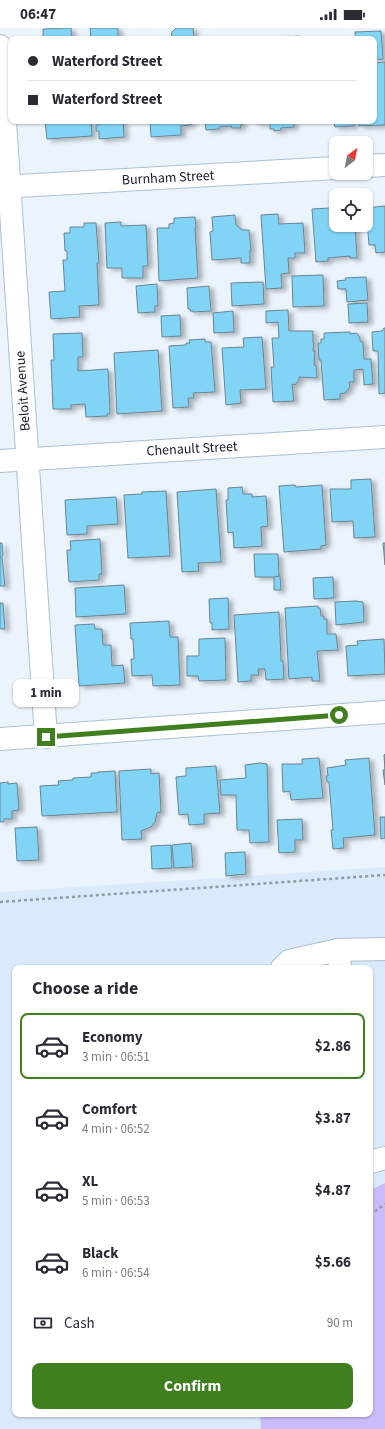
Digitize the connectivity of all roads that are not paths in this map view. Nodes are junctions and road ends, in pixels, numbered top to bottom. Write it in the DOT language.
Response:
graph roads {
  1 [pos="0,46"];
  2 [pos="385,165"];
  3 [pos="373,166"];
  4 [pos="329,168"];
  5 [pos="4,187"];
  6 [pos="385,437"];
  7 [pos="28,459"];
  8 [pos="0,460"];
  9 [pos="385,712"];
  10 [pos="46,737"];
  11 [pos="0,739"];
  12 [pos="385,949"];
  13 [pos="339,959"];
  14 [pos="285,965"];
  15 [pos="385,1158"];
  16 [pos="373,1161"];
  1 -- 5 [label="street, Beloit Avenue"];
  2 -- 3 [label="street"];
  4 -- 5 [label="street, Burnham Street"];
  5 -- 7 [label="street, Beloit Avenue"];
  6 -- 7 [label="street, Chenault Street"];
  7 -- 8 [label="street, Chenault Street"];
  7 -- 10 [label="street, Beloit Avenue"];
  9 -- 10 [label="street"];
  10 -- 11 [label="street"];
  12 -- 13 [label="street"];
  13 -- 14 [label="street"];
  15 -- 16 [label="street"];
}
